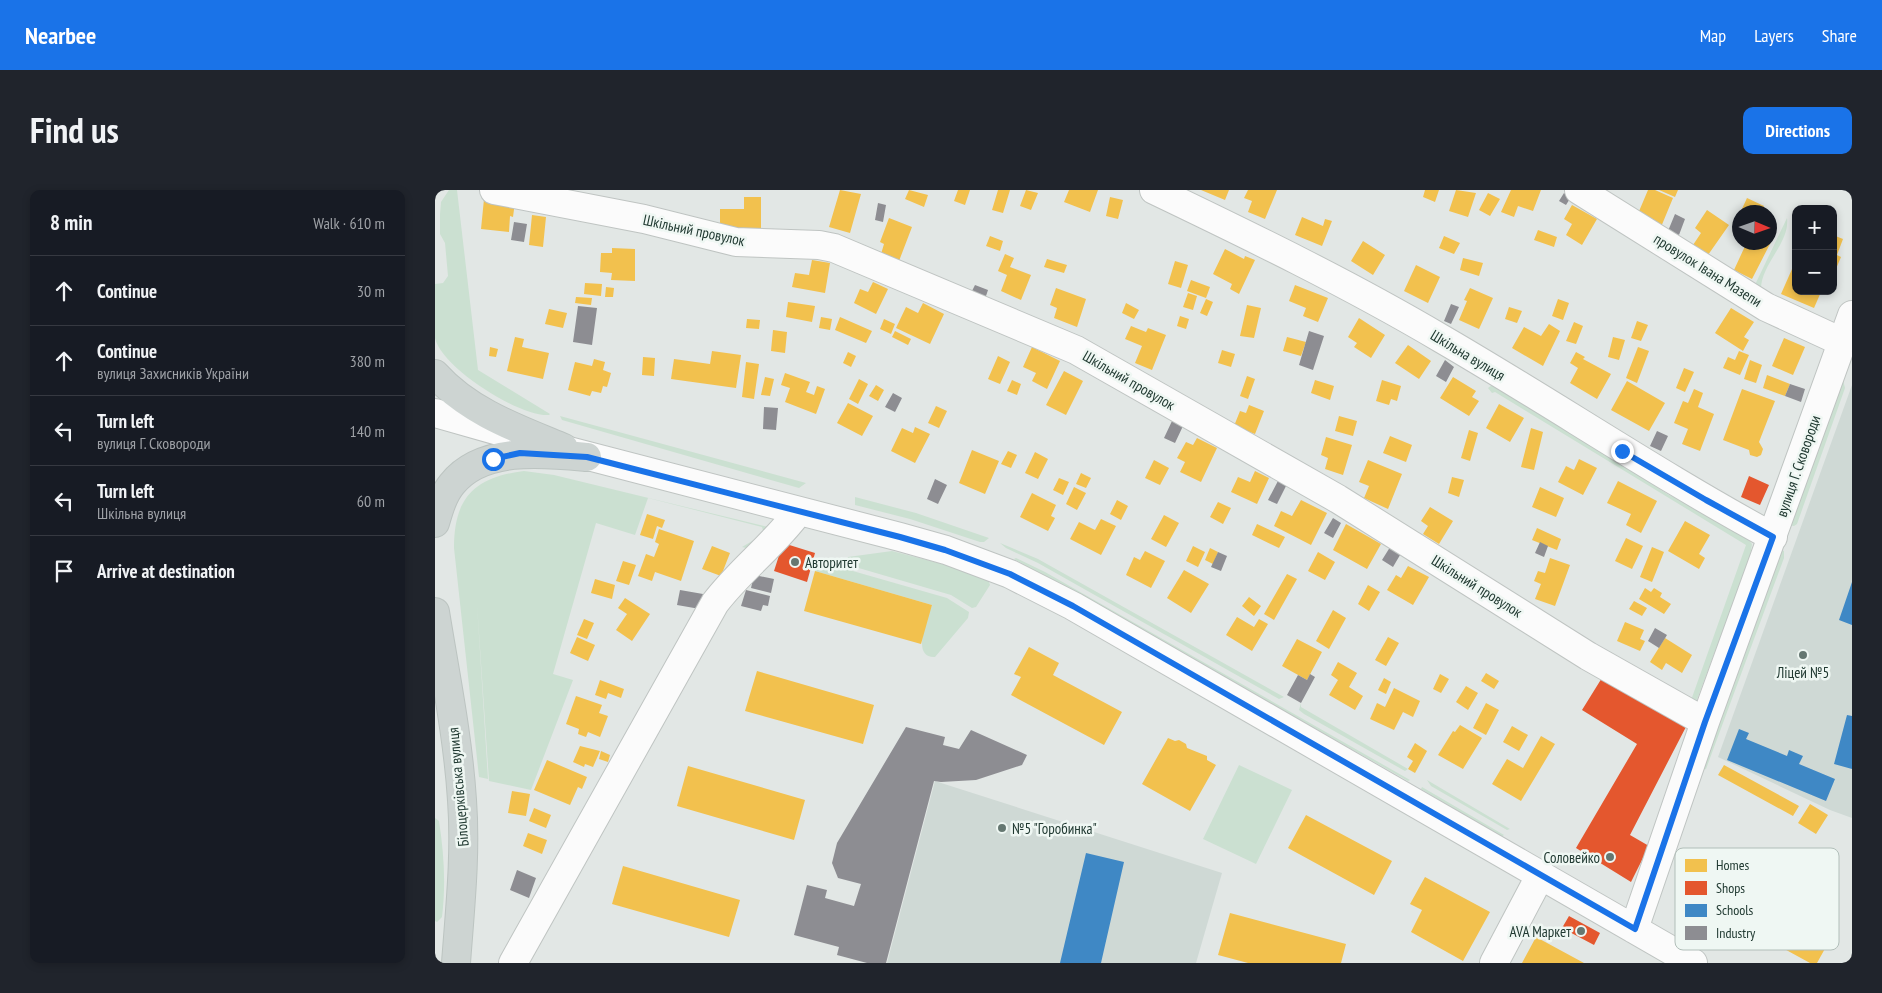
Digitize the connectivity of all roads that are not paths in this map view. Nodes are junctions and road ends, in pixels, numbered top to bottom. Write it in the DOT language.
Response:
graph roads {
  1 [pos="494,190"];
  2 [pos="1154,190"];
  3 [pos="1579,190"];
  4 [pos="1852,315"];
  5 [pos="1842,342"];
  6 [pos="435,374"];
  7 [pos="435,412"];
  8 [pos="587,457"];
  9 [pos="799,512"];
  10 [pos="435,523"];
  11 [pos="1773,537"];
  12 [pos="435,612"];
  13 [pos="1705,722"];
  14 [pos="1541,874"];
  15 [pos="1635,929"];
  16 [pos="516,957"];
  17 [pos="456,963"];
  18 [pos="1494,963"];
  19 [pos="1693,963"];
  1 -- 13 [label="street, Шкільний провулок"];
  2 -- 11 [label="street, Шкільна вулиця"];
  3 -- 5 [label="street, провулок Івана Мазепи"];
  4 -- 5 [label="street, вулиця Г. Сковороди"];
  5 -- 11 [label="street, вулиця Г. Сковороди"];
  6 -- 8 [label="main road"];
  7 -- 8 [label="street"];
  8 -- 9 [label="street"];
  8 -- 10 [label="main road"];
  9 -- 14 [label="street"];
  9 -- 16 [label="street"];
  11 -- 13 [label="street, вулиця Г. Сковороди"];
  12 -- 17 [label="main road, Білоцерківська вулиця"];
  13 -- 15 [label="street, вулиця Г. Сковороди"];
  14 -- 15 [label="street"];
  14 -- 18 [label="street"];
  15 -- 19 [label="street"];
}
